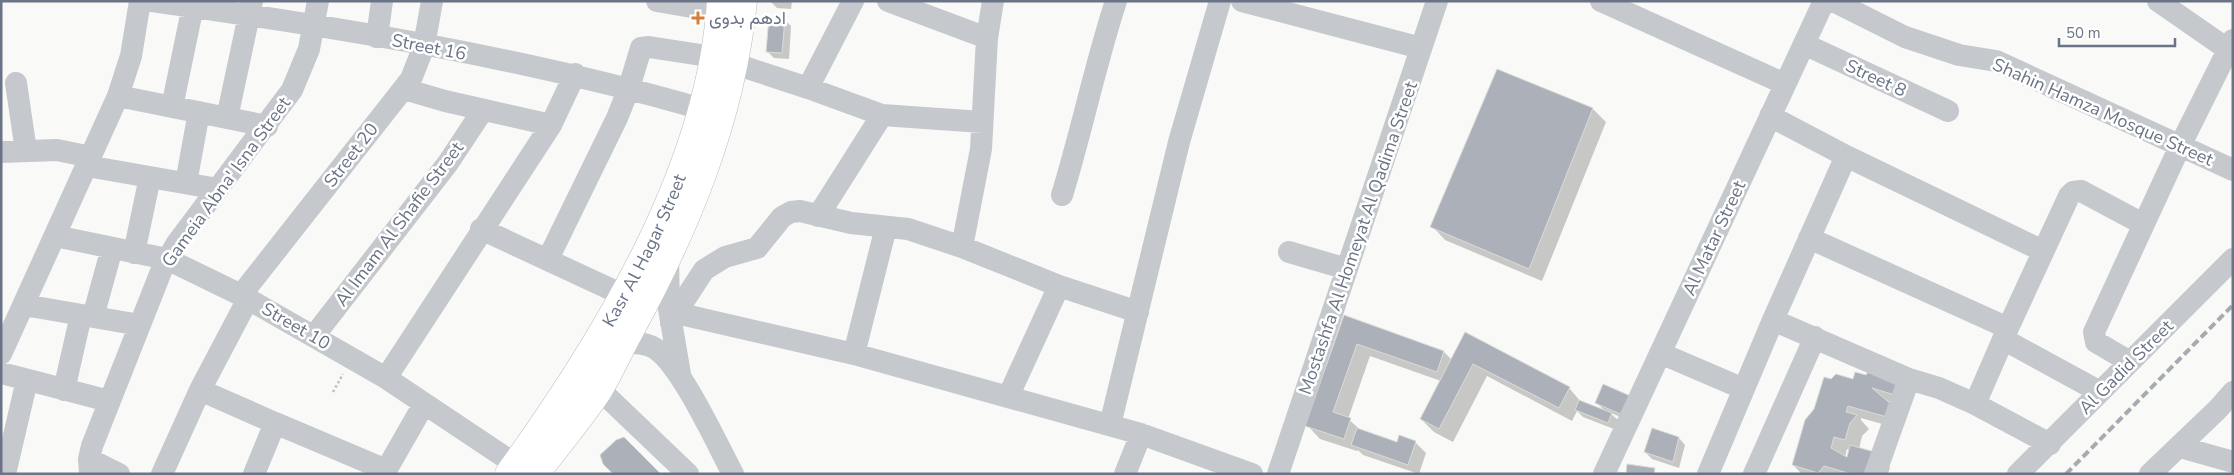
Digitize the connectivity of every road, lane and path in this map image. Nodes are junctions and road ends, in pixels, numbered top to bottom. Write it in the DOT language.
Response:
graph roads {
  1 [pos="140,1"];
  2 [pos="152,1"];
  3 [pos="318,1"];
  4 [pos="382,1"];
  5 [pos="432,1"];
  6 [pos="657,1"];
  7 [pos="853,1"];
  8 [pos="888,1"];
  9 [pos="993,1"];
  10 [pos="1116,1"];
  11 [pos="1220,1"];
  12 [pos="1437,1"];
  13 [pos="1824,1"];
  14 [pos="1833,1"];
  15 [pos="2158,1"];
  16 [pos="1253,3"];
  17 [pos="194,4"];
  18 [pos="1613,4"];
  19 [pos="728,5"];
  20 [pos="251,8"];
  21 [pos="314,24"];
  22 [pos="376,36"];
  23 [pos="987,38"];
  24 [pos="1804,44"];
  25 [pos="424,46"];
  26 [pos="2231,47"];
  27 [pos="1421,48"];
  28 [pos="724,60"];
  29 [pos="574,74"];
  30 [pos="16,83"];
  31 [pos="1786,84"];
  32 [pos="629,88"];
  33 [pos="808,88"];
  34 [pos="404,89"];
  35 [pos="118,96"];
  36 [pos="172,107"];
  37 [pos="702,109"];
  38 [pos="483,110"];
  39 [pos="1948,111"];
  40 [pos="199,112"];
  41 [pos="882,116"];
  42 [pos="1770,116"];
  43 [pos="227,118"];
  44 [pos="982,122"];
  45 [pos="551,125"];
  46 [pos="267,126"];
  47 [pos="2180,146"];
  48 [pos="26,151"];
  49 [pos="1,152"];
  50 [pos="1846,156"];
  51 [pos="89,162"];
  52 [pos="2233,170"];
  53 [pos="150,177"];
  54 [pos="186,183"];
  55 [pos="218,189"];
  56 [pos="1062,194"];
  57 [pos="818,216"];
  58 [pos="2143,224"];
  59 [pos="886,227"];
  60 [pos="481,229"];
  61 [pos="55,236"];
  62 [pos="1809,238"];
  63 [pos="962,247"];
  64 [pos="112,248"];
  65 [pos="2043,251"];
  66 [pos="134,252"];
  67 [pos="1289,252"];
  68 [pos="668,257"];
  69 [pos="167,259"];
  70 [pos="548,259"];
  71 [pos="2233,259"];
  72 [pos="1347,270"];
  73 [pos="1059,286"];
  74 [pos="623,295"];
  75 [pos="245,297"];
  76 [pos="1138,312"];
  77 [pos="13,315"];
  78 [pos="87,316"];
  79 [pos="673,318"];
  80 [pos="1773,320"];
  81 [pos="140,325"];
  82 [pos="2005,334"];
  83 [pos="314,336"];
  84 [pos="1815,337"];
  85 [pos="622,344"];
  86 [pos="1660,353"];
  87 [pos="1,354"];
  88 [pos="854,354"];
  89 [pos="2130,362"];
  90 [pos="1,374"];
  91 [pos="386,378"];
  92 [pos="681,378"];
  93 [pos="1909,379"];
  94 [pos="27,380"];
  95 [pos="599,388"];
  96 [pos="1744,389"];
  97 [pos="64,390"];
  98 [pos="200,390"];
  99 [pos="2100,392"];
  100 [pos="2233,392"];
  101 [pos="1008,397"];
  102 [pos="109,401"];
  103 [pos="424,404"];
  104 [pos="1975,404"];
  105 [pos="2226,410"];
  106 [pos="276,423"];
  107 [pos="1110,426"];
  108 [pos="1141,434"];
  109 [pos="2050,444"];
  110 [pos="2180,446"];
  111 [pos="2233,462"];
  112 [pos="89,466"];
  113 [pos="1221,468"];
  114 [pos="520,471"];
  115 [pos="385,472"];
  116 [pos="5,474"];
  117 [pos="119,474"];
  118 [pos="162,474"];
  119 [pos="254,474"];
  120 [pos="688,474"];
  121 [pos="733,474"];
  122 [pos="1125,474"];
  123 [pos="1252,474"];
  124 [pos="1278,474"];
  125 [pos="1604,474"];
  126 [pos="1708,474"];
  127 [pos="1754,474"];
  128 [pos="1875,474"];
  129 [pos="2018,474"];
  130 [pos="2150,474"];
  1 -- 35 [label="street"];
  2 -- 17 [label="street, Street 16"];
  3 -- 21 [label="street, Gameia Abna' Isna Street"];
  4 -- 22 [label="street"];
  5 -- 25 [label="street, Street 20"];
  6 -- 19 [label="street"];
  7 -- 33 [label="street"];
  8 -- 23 [label="street"];
  9 -- 23 [label="street"];
  10 -- 56 [label="street"];
  11 -- 76 [label="street"];
  12 -- 27 [label="street, Mostashfa Al Homeyat Al Qadima Street"];
  13 -- 24 [label="street, Al Matar Street"];
  14 -- 47 [label="street, Shahin Hamza Mosque Street"];
  15 -- 26 [label="street"];
  16 -- 27 [label="street"];
  17 -- 20 [label="street, Street 16"];
  17 -- 36 [label="street"];
  18 -- 31 [label="street"];
  19 -- 28 [label="main road, Kasr Al Hagar Street"];
  20 -- 21 [label="street, Street 16"];
  20 -- 43 [label="street"];
  21 -- 22 [label="street, Street 16"];
  21 -- 46 [label="street, Gameia Abna' Isna Street"];
  22 -- 25 [label="street, Street 16"];
  23 -- 44 [label="street"];
  24 -- 31 [label="street, Al Matar Street"];
  24 -- 39 [label="street, Street 8"];
  25 -- 29 [label="street, Street 16"];
  25 -- 34 [label="street, Street 20"];
  26 -- 47 [label="street"];
  27 -- 72 [label="street, Mostashfa Al Homeyat Al Qadima Street"];
  28 -- 32 [label="street"];
  28 -- 33 [label="street"];
  28 -- 37 [label="main road, Kasr Al Hagar Street"];
  28 -- 68 [label="main road, Kasr Al Hagar Street"];
  29 -- 32 [label="street, Street 16"];
  29 -- 45 [label="street"];
  30 -- 48 [label="street"];
  31 -- 42 [label="street, Al Matar Street"];
  32 -- 37 [label="street, Street 16"];
  32 -- 70 [label="street"];
  33 -- 41 [label="street"];
  34 -- 38 [label="street"];
  34 -- 75 [label="street, Street 20"];
  35 -- 36 [label="street"];
  35 -- 51 [label="street"];
  36 -- 40 [label="street"];
  37 -- 74 [label="main road, Kasr Al Hagar Street"];
  38 -- 45 [label="street"];
  38 -- 83 [label="street, Al Imam Al Shafie Street"];
  40 -- 43 [label="street"];
  40 -- 54 [label="street"];
  41 -- 44 [label="street"];
  41 -- 57 [label="street"];
  42 -- 50 [label="street"];
  42 -- 86 [label="street, Al Matar Street"];
  43 -- 46 [label="street"];
  44 -- 63 [label="street"];
  45 -- 60 [label="street"];
  46 -- 55 [label="street, Gameia Abna' Isna Street"];
  47 -- 52 [label="street, Shahin Hamza Mosque Street"];
  47 -- 58 [label="street"];
  48 -- 49 [label="street"];
  48 -- 51 [label="street"];
  50 -- 62 [label="street"];
  50 -- 65 [label="street"];
  51 -- 53 [label="street"];
  51 -- 61 [label="street"];
  53 -- 54 [label="street"];
  53 -- 66 [label="street"];
  54 -- 55 [label="street"];
  55 -- 69 [label="street, Gameia Abna' Isna Street"];
  57 -- 59 [label="street"];
  57 -- 79 [label="street"];
  58 -- 65 [label="street"];
  58 -- 89 [label="street"];
  59 -- 63 [label="street"];
  59 -- 88 [label="street"];
  60 -- 70 [label="street"];
  60 -- 91 [label="street"];
  61 -- 64 [label="street, Street 10"];
  61 -- 77 [label="street"];
  62 -- 80 [label="street"];
  62 -- 82 [label="street"];
  63 -- 73 [label="street"];
  64 -- 66 [label="street, Street 10"];
  64 -- 78 [label="street"];
  65 -- 82 [label="street"];
  66 -- 69 [label="street, Street 10"];
  67 -- 72 [label="street"];
  68 -- 79 [label="street"];
  68 -- 85 [label="main road, Kasr Al Hagar Street"];
  69 -- 75 [label="street, Street 10"];
  69 -- 81 [label="street, Gameia Abna' Isna Street"];
  70 -- 74 [label="street"];
  71 -- 89 [label="street, Al Gadid Street"];
  72 -- 124 [label="street, Mostashfa Al Homeyat Al Qadima Street"];
  73 -- 76 [label="street"];
  73 -- 101 [label="street"];
  74 -- 114 [label="main road, Kasr Al Hagar Street"];
  75 -- 83 [label="street, Street 10"];
  75 -- 98 [label="street, Street 20"];
  76 -- 107 [label="street"];
  77 -- 78 [label="street"];
  77 -- 87 [label="street"];
  78 -- 81 [label="street"];
  78 -- 97 [label="street"];
  79 -- 88 [label="street"];
  79 -- 92 [label="street"];
  80 -- 84 [label="street"];
  80 -- 96 [label="street"];
  81 -- 102 [label="street, Gameia Abna' Isna Street"];
  82 -- 99 [label="street"];
  82 -- 104 [label="street"];
  83 -- 91 [label="street, Street 10"];
  84 -- 93 [label="street"];
  84 -- 127 [label="street"];
  85 -- 92 [label="street"];
  85 -- 95 [label="main road, Kasr Al Hagar Street"];
  86 -- 96 [label="street"];
  86 -- 125 [label="street, Al Matar Street"];
  88 -- 101 [label="street"];
  89 -- 99 [label="street, Al Gadid Street"];
  90 -- 94 [label="street"];
  91 -- 103 [label="street, Street 10"];
  92 -- 121 [label="street"];
  93 -- 104 [label="street"];
  93 -- 128 [label="street"];
  94 -- 97 [label="street"];
  94 -- 116 [label="street"];
  95 -- 114 [label="main road, Kasr Al Hagar Street"];
  95 -- 120 [label="street"];
  96 -- 126 [label="street"];
  97 -- 102 [label="street"];
  98 -- 106 [label="street"];
  98 -- 118 [label="street, Street 20"];
  99 -- 109 [label="street, Al Gadid Street"];
  100 -- 105 [label="street"];
  101 -- 107 [label="street"];
  102 -- 112 [label="street, Gameia Abna' Isna Street"];
  103 -- 114 [label="street, Street 10"];
  103 -- 115 [label="street"];
  104 -- 109 [label="street"];
  105 -- 110 [label="street"];
  106 -- 115 [label="street"];
  106 -- 119 [label="street"];
  107 -- 108 [label="street"];
  108 -- 113 [label="street"];
  108 -- 122 [label="street"];
  109 -- 129 [label="street, Al Gadid Street"];
  110 -- 111 [label="street"];
  110 -- 130 [label="street"];
  112 -- 117 [label="street"];
  113 -- 123 [label="street"];
}
